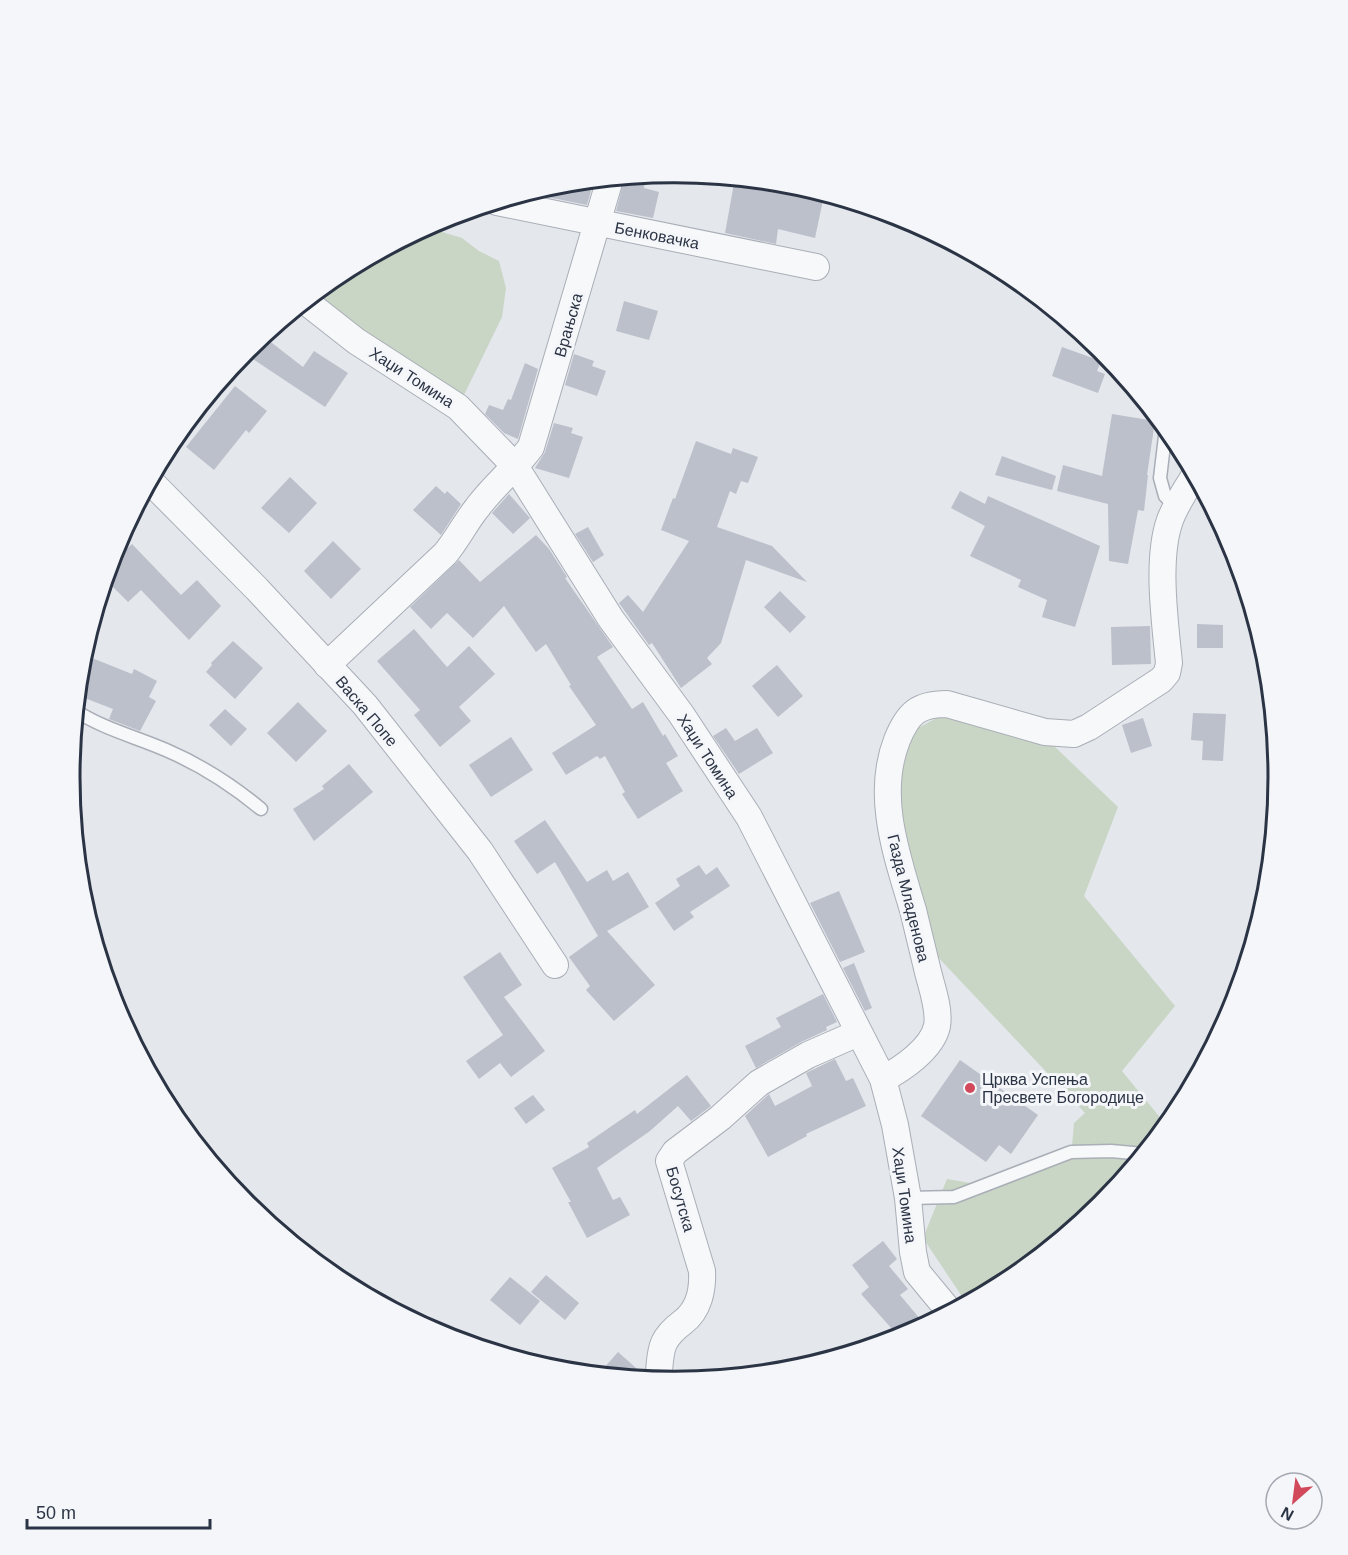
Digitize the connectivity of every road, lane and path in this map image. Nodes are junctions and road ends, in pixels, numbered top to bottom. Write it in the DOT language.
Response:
graph roads {
  1 [pos="608,187"];
  2 [pos="513,205"];
  3 [pos="598,223"];
  4 [pos="816,267"];
  5 [pos="312,306"];
  6 [pos="1164,442"];
  7 [pos="515,466"];
  8 [pos="1190,483"];
  9 [pos="156,487"];
  10 [pos="1176,507"];
  11 [pos="327,665"];
  12 [pos="83,715"];
  13 [pos="261,808"];
  14 [pos="555,965"];
  15 [pos="858,1033"];
  16 [pos="883,1079"];
  17 [pos="1134,1153"];
  18 [pos="908,1198"];
  19 [pos="945,1306"];
  20 [pos="659,1372"];
  1 -- 3 [label="street, Врањска"];
  2 -- 3 [label="street, Бенковачка"];
  3 -- 4 [label="street, Бенковачка"];
  3 -- 7 [label="street, Врањска"];
  5 -- 7 [label="street, Хаџи Томина"];
  6 -- 10 [label="lane"];
  7 -- 11 [label="street, Врањска"];
  7 -- 15 [label="street, Хаџи Томина"];
  8 -- 10 [label="street, Газда Младенова"];
  9 -- 11 [label="street, Васка Попе"];
  10 -- 16 [label="street, Газда Младенова"];
  11 -- 14 [label="street, Васка Попе"];
  12 -- 13 [label="lane"];
  15 -- 16 [label="street, Хаџи Томина"];
  15 -- 20 [label="street, Босутска"];
  16 -- 18 [label="street, Хаџи Томина"];
  17 -- 18 [label="lane"];
  18 -- 19 [label="street, Хаџи Томина"];
}
